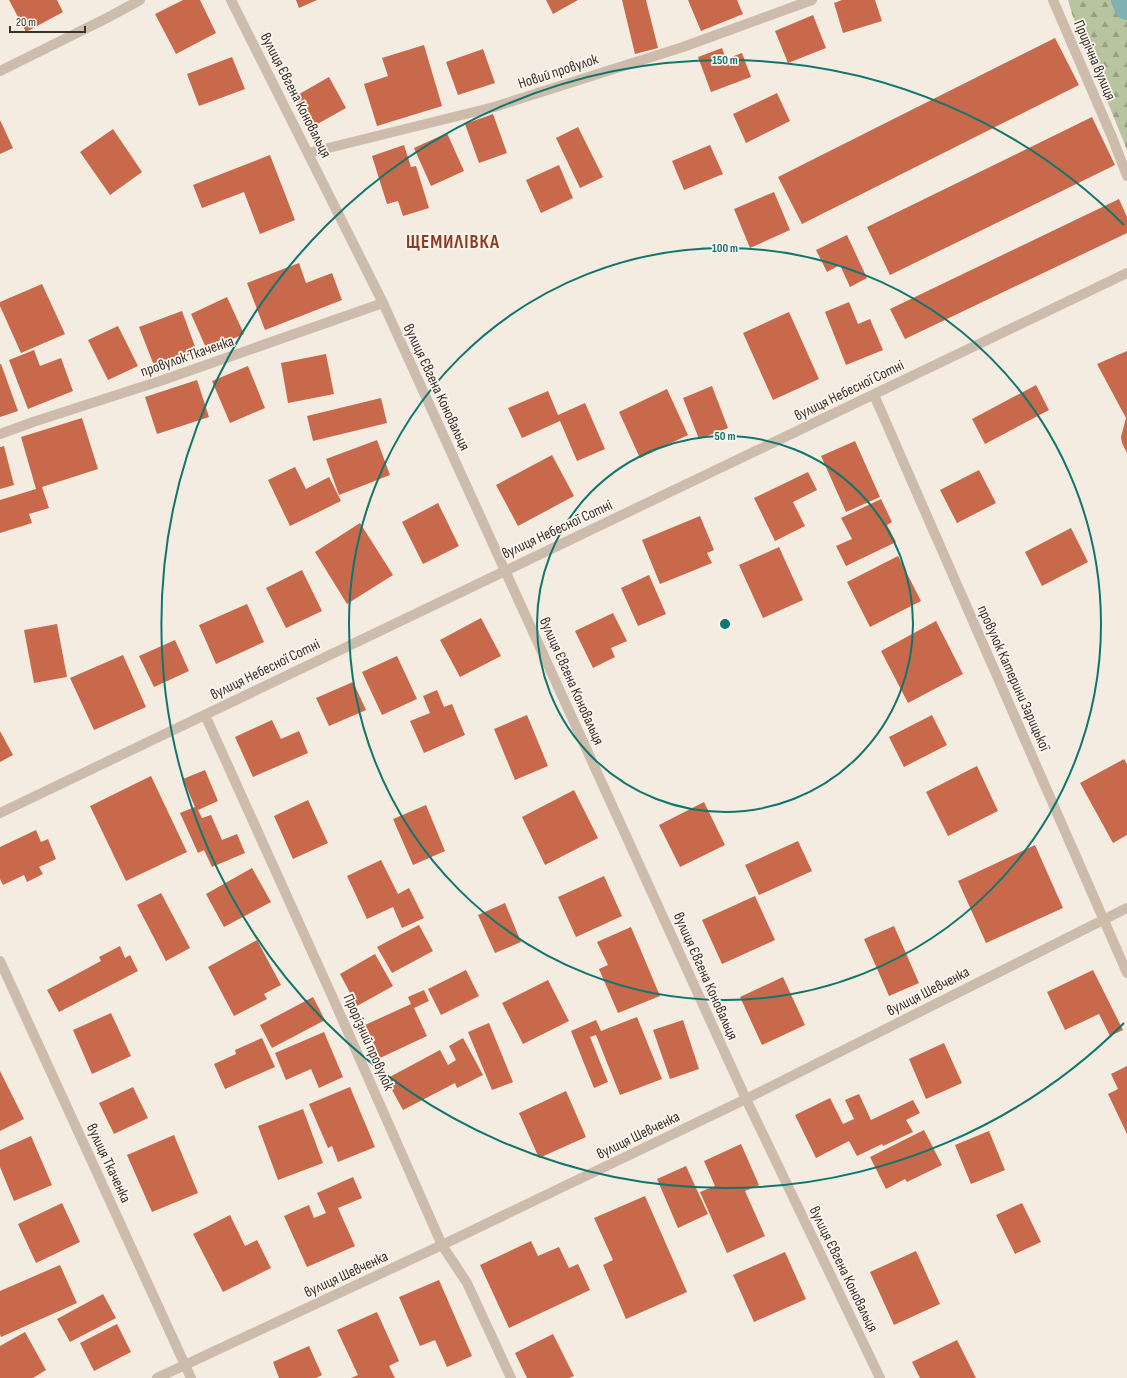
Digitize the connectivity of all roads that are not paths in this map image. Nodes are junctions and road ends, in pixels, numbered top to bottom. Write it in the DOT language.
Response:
graph roads {
  1 [pos="140,0"];
  2 [pos="231,0"];
  3 [pos="812,0"];
  4 [pos="1053,0"];
  5 [pos="0,71"];
  6 [pos="308,153"];
  7 [pos="1127,176"];
  8 [pos="1127,273"];
  9 [pos="382,303"];
  10 [pos="874,395"];
  11 [pos="0,434"];
  12 [pos="506,570"];
  13 [pos="205,715"];
  14 [pos="0,813"];
  15 [pos="1127,908"];
  16 [pos="1104,920"];
  17 [pos="0,961"];
  18 [pos="1127,973"];
  19 [pos="746,1100"];
  20 [pos="442,1245"];
  21 [pos="185,1364"];
  22 [pos="157,1378"];
  23 [pos="191,1378"];
  24 [pos="511,1378"];
  25 [pos="880,1378"];
  1 -- 5 [label="street"];
  2 -- 6 [label="street, вулиця Євгена Коновальця"];
  3 -- 6 [label="street, Новий провулок"];
  4 -- 7 [label="street, Прирічна вулиця"];
  6 -- 9 [label="street, вулиця Євгена Коновальця"];
  8 -- 10 [label="street, вулиця Небесної Сотні"];
  9 -- 11 [label="street, провулок Ткаченка"];
  9 -- 12 [label="street, вулиця Євгена Коновальця"];
  10 -- 12 [label="street, вулиця Небесної Сотні"];
  10 -- 16 [label="street, провулок Катерини Зарицької"];
  12 -- 13 [label="street, вулиця Небесної Сотні"];
  12 -- 19 [label="street, вулиця Євгена Коновальця"];
  13 -- 14 [label="street, вулиця Небесної Сотні"];
  13 -- 20 [label="street, Прорізний провулок"];
  15 -- 16 [label="street, вулиця Шевченка"];
  16 -- 18 [label="street, провулок Катерини Зарицької"];
  16 -- 19 [label="street, вулиця Шевченка"];
  17 -- 21 [label="street, вулиця Ткаченка"];
  19 -- 20 [label="street, вулиця Шевченка"];
  19 -- 25 [label="street, вулиця Євгена Коновальця"];
  20 -- 21 [label="street, вулиця Шевченка"];
  20 -- 24 [label="street, Прорізний провулок"];
  21 -- 22 [label="street, вулиця Шевченка"];
  21 -- 23 [label="street, вулиця Ткаченка"];
}
